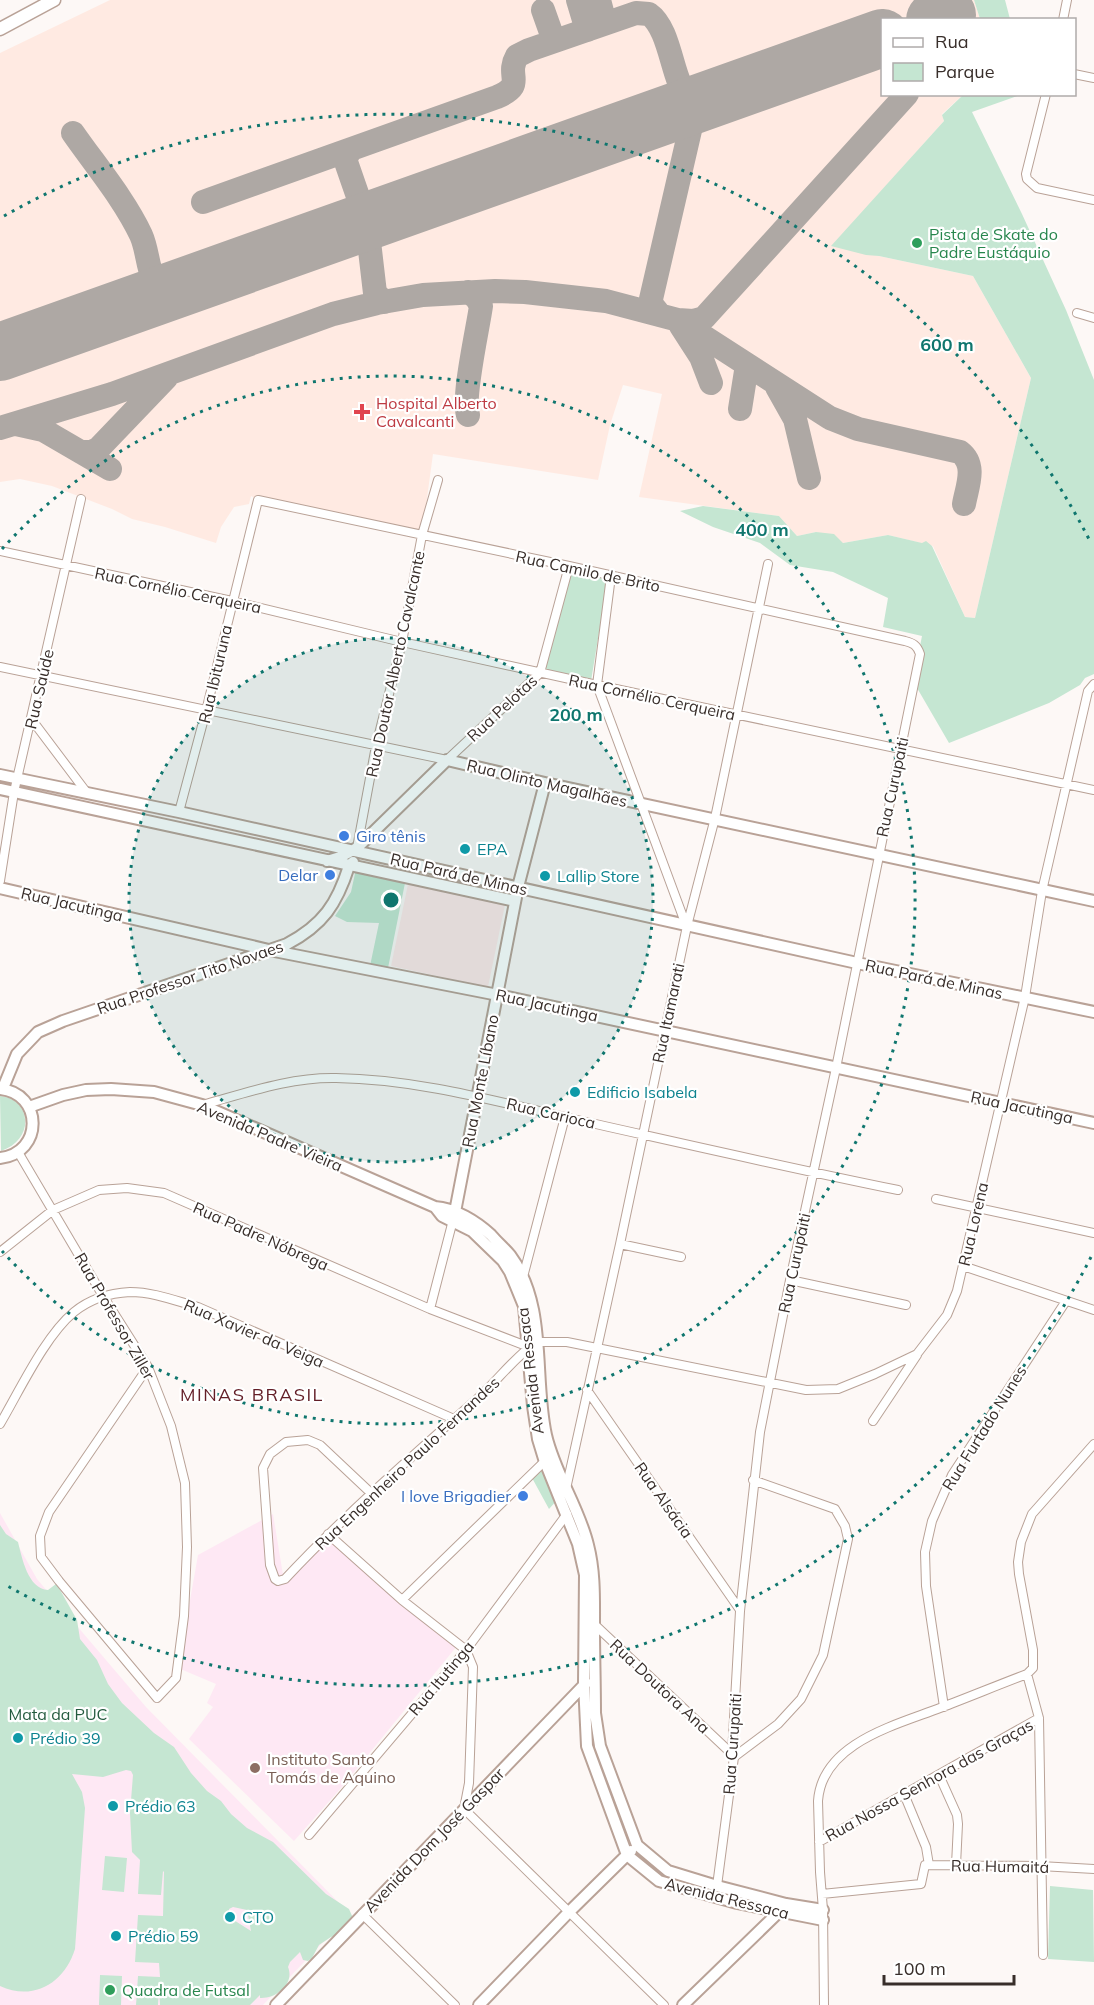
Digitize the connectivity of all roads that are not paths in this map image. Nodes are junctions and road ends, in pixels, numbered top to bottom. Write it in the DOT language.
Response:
graph roads {
  1 [pos="54,0"];
  2 [pos="1067,0"];
  3 [pos="1063,18"];
  4 [pos="0,29"];
  5 [pos="1076,74"];
  6 [pos="1094,78"];
  7 [pos="1046,96"];
  8 [pos="1094,200"];
  9 [pos="1077,313"];
  10 [pos="1094,318"];
  11 [pos="438,480"];
  12 [pos="81,499"];
  13 [pos="258,500"];
  14 [pos="422,535"];
  15 [pos="0,551"];
  16 [pos="768,564"];
  17 [pos="67,566"];
  18 [pos="569,566"];
  19 [pos="611,576"];
  20 [pos="232,601"];
  21 [pos="759,608"];
  22 [pos="402,642"];
  23 [pos="917,647"];
  24 [pos="0,667"];
  25 [pos="540,673"];
  26 [pos="41,676"];
  27 [pos="597,686"];
  28 [pos="1091,687"];
  29 [pos="206,711"];
  30 [pos="736,715"];
  31 [pos="32,720"];
  32 [pos="376,746"];
  33 [pos="900,750"];
  34 [pos="447,760"];
  35 [pos="0,775"];
  36 [pos="18,779"];
  37 [pos="545,783"];
  38 [pos="1066,783"];
  39 [pos="0,789"];
  40 [pos="1094,790"];
  41 [pos="14,792"];
  42 [pos="88,794"];
  43 [pos="640,803"];
  44 [pos="179,812"];
  45 [pos="715,819"];
  46 [pos="355,849"];
  47 [pos="370,854"];
  48 [pos="878,855"];
  49 [pos="327,861"];
  50 [pos="349,866"];
  51 [pos="0,880"];
  52 [pos="518,887"];
  53 [pos="0,888"];
  54 [pos="1042,891"];
  55 [pos="515,901"];
  56 [pos="1094,901"];
  57 [pos="687,926"];
  58 [pos="269,950"];
  59 [pos="857,963"];
  60 [pos="498,994"];
  61 [pos="1025,997"];
  62 [pos="1094,1012"];
  63 [pos="664,1031"];
  64 [pos="836,1068"];
  65 [pos="1,1088"];
  66 [pos="476,1096"];
  67 [pos="1000,1103"];
  68 [pos="202,1105"];
  69 [pos="29,1107"];
  70 [pos="565,1117"];
  71 [pos="1094,1123"];
  72 [pos="644,1135"];
  73 [pos="18,1152"];
  74 [pos="0,1158"];
  75 [pos="813,1173"];
  76 [pos="898,1190"];
  77 [pos="936,1199"];
  78 [pos="435,1207"];
  79 [pos="977,1208"];
  80 [pos="53,1210"];
  81 [pos="454,1216"];
  82 [pos="1094,1233"];
  83 [pos="620,1244"];
  84 [pos="0,1252"];
  85 [pos="681,1257"];
  86 [pos="963,1266"];
  87 [pos="523,1277"];
  88 [pos="790,1280"];
  89 [pos="103,1296"];
  90 [pos="1066,1301"];
  91 [pos="906,1305"];
  92 [pos="430,1309"];
  93 [pos="1094,1310"];
  94 [pos="532,1344"];
  95 [pos="598,1348"];
  96 [pos="917,1354"];
  97 [pos="148,1367"];
  98 [pos="770,1384"];
  99 [pos="587,1390"];
  100 [pos="454,1419"];
  101 [pos="873,1421"];
  102 [pos="0,1424"];
  103 [pos="1094,1444"];
  104 [pos="548,1458"];
  105 [pos="753,1480"];
  106 [pos="562,1491"];
  107 [pos="372,1494"];
  108 [pos="567,1514"];
  109 [pos="328,1534"];
  110 [pos="402,1600"];
  111 [pos="740,1611"];
  112 [pos="589,1624"];
  113 [pos="466,1650"];
  114 [pos="1027,1674"];
  115 [pos="589,1683"];
  116 [pos="944,1707"];
  117 [pos="1039,1718"];
  118 [pos="733,1756"];
  119 [pos="939,1775"];
  120 [pos="904,1794"];
  121 [pos="464,1809"];
  122 [pos="309,1836"];
  123 [pos="819,1842"];
  124 [pos="637,1845"];
  125 [pos="627,1855"];
  126 [pos="929,1865"];
  127 [pos="956,1865"];
  128 [pos="1040,1866"];
  129 [pos="1094,1869"];
  130 [pos="717,1886"];
  131 [pos="822,1894"];
  132 [pos="805,1907"];
  133 [pos="783,1908"];
  134 [pos="569,1912"];
  135 [pos="362,1914"];
  136 [pos="823,1915"];
  137 [pos="1043,1955"];
  138 [pos="276,2005"];
  139 [pos="455,2005"];
  140 [pos="479,2005"];
  141 [pos="664,2005"];
  142 [pos="683,2005"];
  143 [pos="824,2005"];
  1 -- 4 [label="main road"];
  2 -- 3 [label="street"];
  5 -- 6 [label="street"];
  7 -- 8 [label="street"];
  9 -- 10 [label="street"];
  11 -- 14 [label="street, Rua Doutor Alberto Cavalcante"];
  12 -- 17 [label="street, Rua Saúde"];
  13 -- 14 [label="street, Rua Camilo de Brito"];
  13 -- 20 [label="street, Rua Ibituruna"];
  14 -- 18 [label="street, Rua Camilo de Brito"];
  14 -- 22 [label="street, Rua Doutor Alberto Cavalcante"];
  15 -- 17 [label="street, Rua Cornélio Cerqueira"];
  16 -- 21 [label="street, Rua Itamarati"];
  17 -- 20 [label="street, Rua Cornélio Cerqueira"];
  17 -- 26 [label="street, Rua Saúde"];
  18 -- 19 [label="street, Rua Camilo de Brito"];
  18 -- 25 [label="street, Rua Pelotas"];
  19 -- 21 [label="street, Rua Camilo de Brito"];
  19 -- 27 [label="street"];
  20 -- 22 [label="street, Rua Cornélio Cerqueira"];
  20 -- 29 [label="street, Rua Ibituruna"];
  21 -- 23 [label="street, Rua Camilo de Brito"];
  21 -- 30 [label="street, Rua Itamarati"];
  22 -- 25 [label="street, Rua Cornélio Cerqueira"];
  22 -- 32 [label="street, Rua Doutor Alberto Cavalcante"];
  23 -- 33 [label="street, Rua Curupaiti"];
  24 -- 26 [label="street, Rua Olinto Magalhães"];
  25 -- 27 [label="street, Rua Cornélio Cerqueira"];
  25 -- 34 [label="street, Rua Pelotas"];
  26 -- 29 [label="street, Rua Olinto Magalhães"];
  26 -- 31 [label="street, Rua Saúde"];
  27 -- 30 [label="street, Rua Cornélio Cerqueira"];
  27 -- 43 [label="street"];
  28 -- 38 [label="street, Rua Lorena"];
  29 -- 32 [label="street, Rua Olinto Magalhães"];
  29 -- 44 [label="street, Rua Ibituruna"];
  30 -- 33 [label="street, Rua Cornélio Cerqueira"];
  30 -- 45 [label="street, Rua Itamarati"];
  31 -- 36 [label="street, Rua Saúde"];
  31 -- 42 [label="street"];
  32 -- 34 [label="street, Rua Olinto Magalhães"];
  32 -- 46 [label="street, Rua Doutor Alberto Cavalcante"];
  33 -- 38 [label="street, Rua Cornélio Cerqueira"];
  33 -- 48 [label="street, Rua Curupaiti"];
  34 -- 37 [label="street, Rua Olinto Magalhães"];
  34 -- 46 [label="street, Rua Pelotas"];
  35 -- 36 [label="street, Rua Pará de Minas"];
  36 -- 41 [label="street, Rua Saúde"];
  36 -- 42 [label="street, Rua Pará de Minas"];
  37 -- 43 [label="street, Rua Olinto Magalhães"];
  37 -- 52 [label="street, Rua Monte Líbano"];
  38 -- 40 [label="street, Rua Cornélio Cerqueira"];
  38 -- 54 [label="street, Rua Lorena"];
  39 -- 41 [label="street, Rua Pará de Minas"];
  41 -- 49 [label="street, Rua Pará de Minas"];
  41 -- 51 [label="street, Rua Saúde"];
  42 -- 44 [label="street, Rua Pará de Minas"];
  43 -- 45 [label="street, Rua Olinto Magalhães"];
  43 -- 57 [label="street"];
  44 -- 46 [label="street, Rua Pará de Minas"];
  45 -- 48 [label="street, Rua Olinto Magalhães"];
  45 -- 57 [label="street, Rua Itamarati"];
  46 -- 47 [label="street, Rua Pará de Minas"];
  46 -- 49 [label="street, Rua Pelotas"];
  47 -- 50 [label="street"];
  47 -- 52 [label="street, Rua Pará de Minas"];
  48 -- 54 [label="street, Rua Olinto Magalhães"];
  48 -- 59 [label="street, Rua Curupaiti"];
  49 -- 50 [label="street, Rua Pará de Minas"];
  50 -- 55 [label="street, Rua Pará de Minas"];
  50 -- 58 [label="street, Rua Professor Tito Novaes"];
  52 -- 55 [label="street, Rua Monte Líbano"];
  52 -- 57 [label="street, Rua Pará de Minas"];
  53 -- 58 [label="street, Rua Jacutinga"];
  54 -- 56 [label="street, Rua Olinto Magalhães"];
  54 -- 61 [label="street, Rua Lorena"];
  55 -- 60 [label="street, Rua Monte Líbano"];
  57 -- 59 [label="street, Rua Pará de Minas"];
  57 -- 63 [label="street, Rua Itamarati"];
  58 -- 60 [label="street, Rua Jacutinga"];
  58 -- 65 [label="street, Rua Professor Tito Novaes"];
  59 -- 61 [label="street, Rua Pará de Minas"];
  59 -- 64 [label="street, Rua Curupaiti"];
  60 -- 63 [label="street, Rua Jacutinga"];
  60 -- 66 [label="street, Rua Monte Líbano"];
  61 -- 62 [label="street, Rua Pará de Minas"];
  61 -- 67 [label="street, Rua Lorena"];
  63 -- 64 [label="street, Rua Jacutinga"];
  63 -- 72 [label="street, Rua Itamarati"];
  64 -- 67 [label="street, Rua Jacutinga"];
  64 -- 75 [label="street, Rua Curupaiti"];
  65 -- 69 [label="street"];
  66 -- 68 [label="street, Rua Carioca"];
  66 -- 70 [label="street, Rua Carioca"];
  66 -- 81 [label="street, Rua Monte Líbano"];
  67 -- 71 [label="street, Rua Jacutinga"];
  67 -- 79 [label="street, Rua Lorena"];
  68 -- 69 [label="street, Avenida Padre Vieira"];
  68 -- 78 [label="street, Avenida Padre Vieira"];
  69 -- 73 [label="street"];
  70 -- 72 [label="street, Rua Carioca"];
  70 -- 87 [label="street"];
  72 -- 75 [label="street, Rua Carioca"];
  72 -- 83 [label="street, Rua Itamarati"];
  73 -- 74 [label="street"];
  73 -- 80 [label="street, Rua Professor Ziller"];
  75 -- 76 [label="street, Rua Carioca"];
  75 -- 88 [label="street, Rua Curupaiti"];
  77 -- 79 [label="street"];
  78 -- 81 [label="street, Avenida Ressaca"];
  79 -- 82 [label="street"];
  79 -- 86 [label="street, Rua Lorena"];
  80 -- 84 [label="street, Rua Padre Nóbrega"];
  80 -- 89 [label="street, Rua Professor Ziller"];
  80 -- 92 [label="street, Rua Padre Nóbrega"];
  81 -- 87 [label="street, Avenida Ressaca"];
  81 -- 92 [label="street, Rua Monte Líbano"];
  81 -- 94 [label="street, Avenida Ressaca"];
  83 -- 85 [label="street"];
  83 -- 95 [label="street, Rua Itamarati"];
  86 -- 90 [label="street"];
  86 -- 96 [label="street, Rua Lorena"];
  87 -- 94 [label="street, Avenida Ressaca"];
  88 -- 91 [label="street"];
  88 -- 98 [label="street, Rua Curupaiti"];
  89 -- 97 [label="street, Rua Professor Ziller"];
  89 -- 100 [label="street, Rua Xavier da Veiga"];
  89 -- 102 [label="street, Rua Xavier da Veiga"];
  90 -- 93 [label="street"];
  90 -- 116 [label="street, Rua Furtado Nunes"];
  92 -- 94 [label="street, Rua Padre Nóbrega"];
  94 -- 95 [label="street, Rua Lorena"];
  94 -- 100 [label="street, Rua Engenheiro Paulo Fernandes"];
  94 -- 104 [label="street, Avenida Ressaca"];
  95 -- 98 [label="street, Rua Lorena"];
  95 -- 99 [label="street, Rua Itamarati"];
  96 -- 98 [label="street, Rua Lorena"];
  96 -- 101 [label="street"];
  97 -- 97 [label="street, Rua Professor Ziller"];
  98 -- 105 [label="street, Rua Curupaiti"];
  99 -- 106 [label="street, Rua Itamarati"];
  99 -- 111 [label="street, Rua Alsácia"];
  100 -- 107 [label="street, Rua Engenheiro Paulo Fernandes"];
  103 -- 114 [label="street"];
  104 -- 106 [label="street, Avenida Ressaca"];
  104 -- 110 [label="street"];
  105 -- 111 [label="street, Rua Curupaiti"];
  105 -- 118 [label="street"];
  106 -- 108 [label="street, Avenida Ressaca"];
  106 -- 112 [label="street, Avenida Ressaca"];
  107 -- 109 [label="street, Rua Engenheiro Paulo Fernandes"];
  107 -- 109 [label="street, Rua Engenheiro Paulo Fernandes"];
  108 -- 112 [label="street, Avenida Ressaca"];
  108 -- 113 [label="street, Rua Itutinga"];
  109 -- 110 [label="street"];
  110 -- 113 [label="street"];
  111 -- 118 [label="street, Rua Curupaiti"];
  112 -- 115 [label="street, Avenida Ressaca"];
  112 -- 118 [label="street, Rua Doutora Ana"];
  113 -- 121 [label="street"];
  113 -- 122 [label="street, Rua Itutinga"];
  114 -- 116 [label="street"];
  114 -- 117 [label="street"];
  115 -- 121 [label="street, Avenida Dom José Gaspar"];
  115 -- 124 [label="street, Avenida Ressaca"];
  115 -- 125 [label="street, Avenida Ressaca"];
  116 -- 123 [label="street"];
  117 -- 119 [label="street, Rua Nossa Senhora das Graças"];
  117 -- 128 [label="street"];
  118 -- 130 [label="street, Rua Curupaiti"];
  119 -- 120 [label="street, Rua Nossa Senhora das Graças"];
  119 -- 127 [label="street"];
  120 -- 123 [label="street, Rua Nossa Senhora das Graças"];
  120 -- 126 [label="street"];
  121 -- 134 [label="street"];
  121 -- 135 [label="street, Avenida Dom José Gaspar"];
  123 -- 131 [label="street"];
  124 -- 125 [label="street"];
  124 -- 130 [label="street, Avenida Ressaca"];
  125 -- 133 [label="street, Avenida Ressaca"];
  125 -- 134 [label="street"];
  126 -- 127 [label="street, Rua Humaitá"];
  126 -- 131 [label="street, Rua Humaitá"];
  127 -- 128 [label="street, Rua Humaitá"];
  128 -- 129 [label="street, Rua Humaitá"];
  128 -- 137 [label="street"];
  130 -- 133 [label="street, Avenida Ressaca"];
  131 -- 132 [label="street"];
  131 -- 136 [label="street"];
  132 -- 133 [label="street, Avenida Ressaca"];
  132 -- 136 [label="street, Avenida Ressaca"];
  133 -- 136 [label="street, Avenida Ressaca"];
  133 -- 142 [label="street"];
  134 -- 140 [label="street"];
  134 -- 141 [label="street"];
  135 -- 138 [label="street, Avenida Dom José Gaspar"];
  135 -- 139 [label="street"];
  136 -- 143 [label="street"];
}
